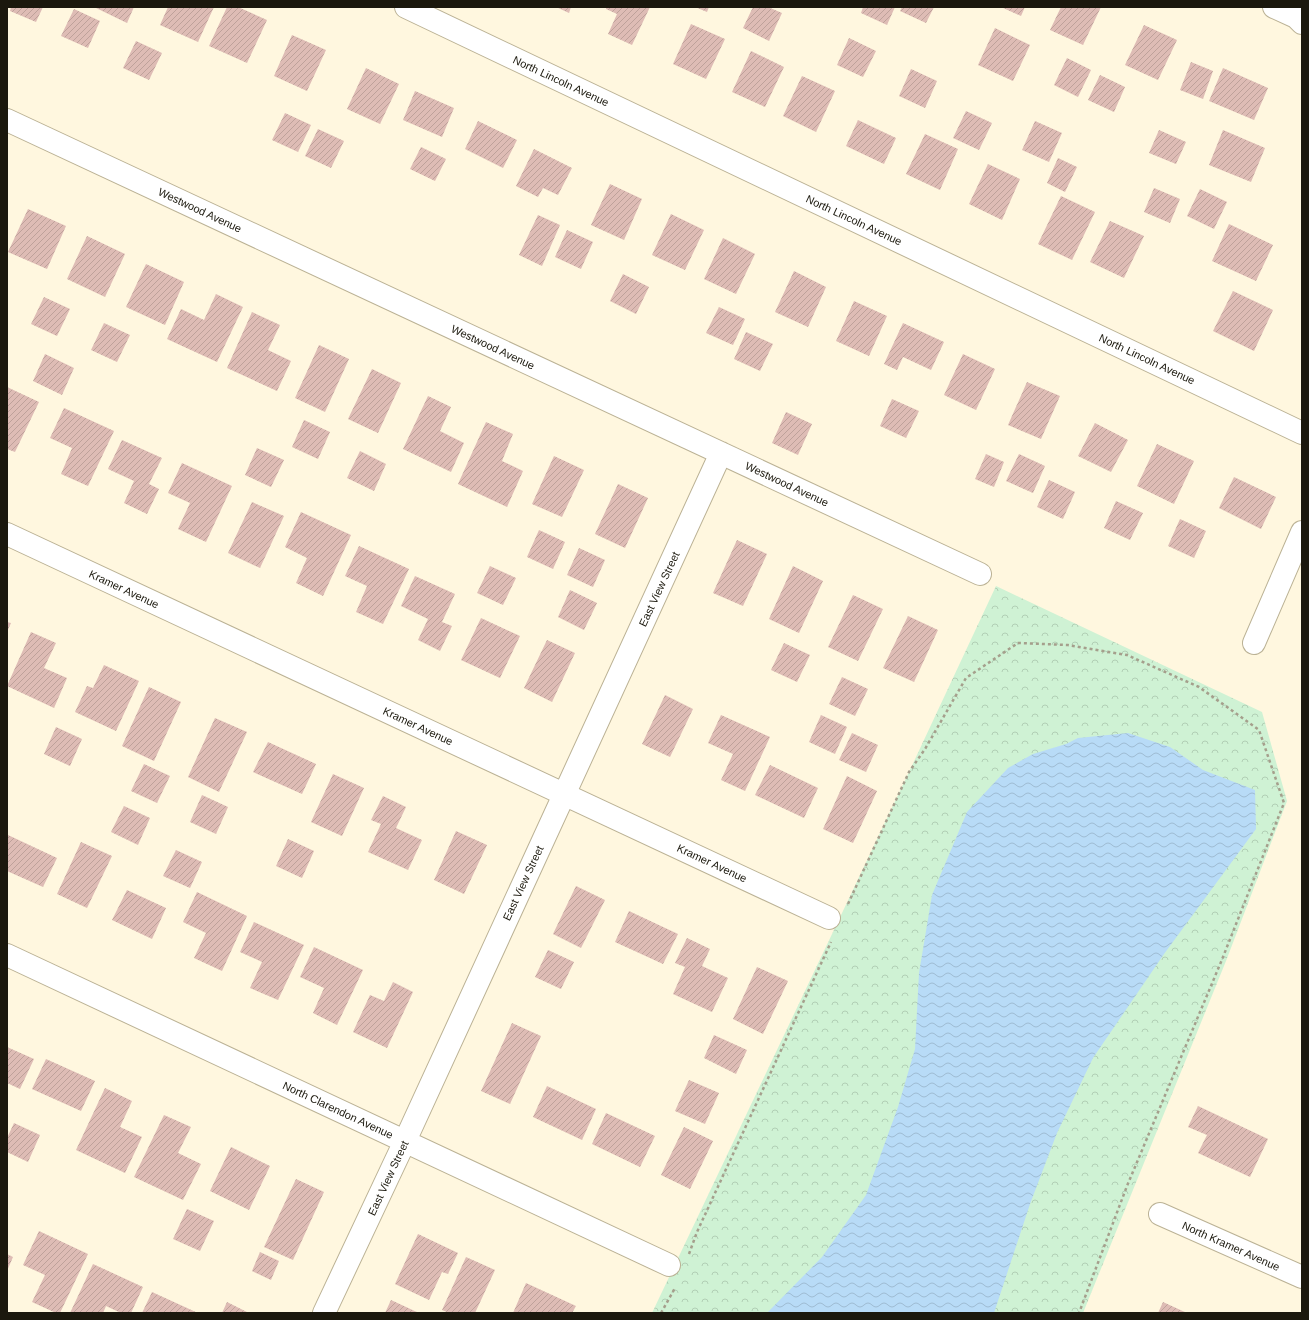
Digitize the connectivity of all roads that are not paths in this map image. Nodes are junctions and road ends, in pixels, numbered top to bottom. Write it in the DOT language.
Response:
graph roads {
  1 [pos="406,7"];
  2 [pos="1274,7"];
  3 [pos="1302,23"];
  4 [pos="7,120"];
  5 [pos="1302,433"];
  6 [pos="721,453"];
  7 [pos="1302,532"];
  8 [pos="7,534"];
  9 [pos="980,574"];
  10 [pos="1254,643"];
  11 [pos="564,794"];
  12 [pos="836,921"];
  13 [pos="7,955"];
  14 [pos="405,1141"];
  15 [pos="1160,1214"];
  16 [pos="678,1269"];
  17 [pos="1302,1277"];
  18 [pos="324,1313"];
  1 -- 5 [label="street, North Lincoln Avenue"];
  2 -- 3 [label="street"];
  4 -- 6 [label="street, Westwood Avenue"];
  6 -- 9 [label="street, Westwood Avenue"];
  6 -- 11 [label="street, East View Street"];
  7 -- 10 [label="street"];
  8 -- 11 [label="street, Kramer Avenue"];
  11 -- 12 [label="street, Kramer Avenue"];
  11 -- 14 [label="street, East View Street"];
  13 -- 14 [label="street, North Clarendon Avenue"];
  14 -- 16 [label="street, North Clarendon Avenue"];
  14 -- 18 [label="street, East View Street"];
  15 -- 17 [label="street, North Kramer Avenue"];
}
